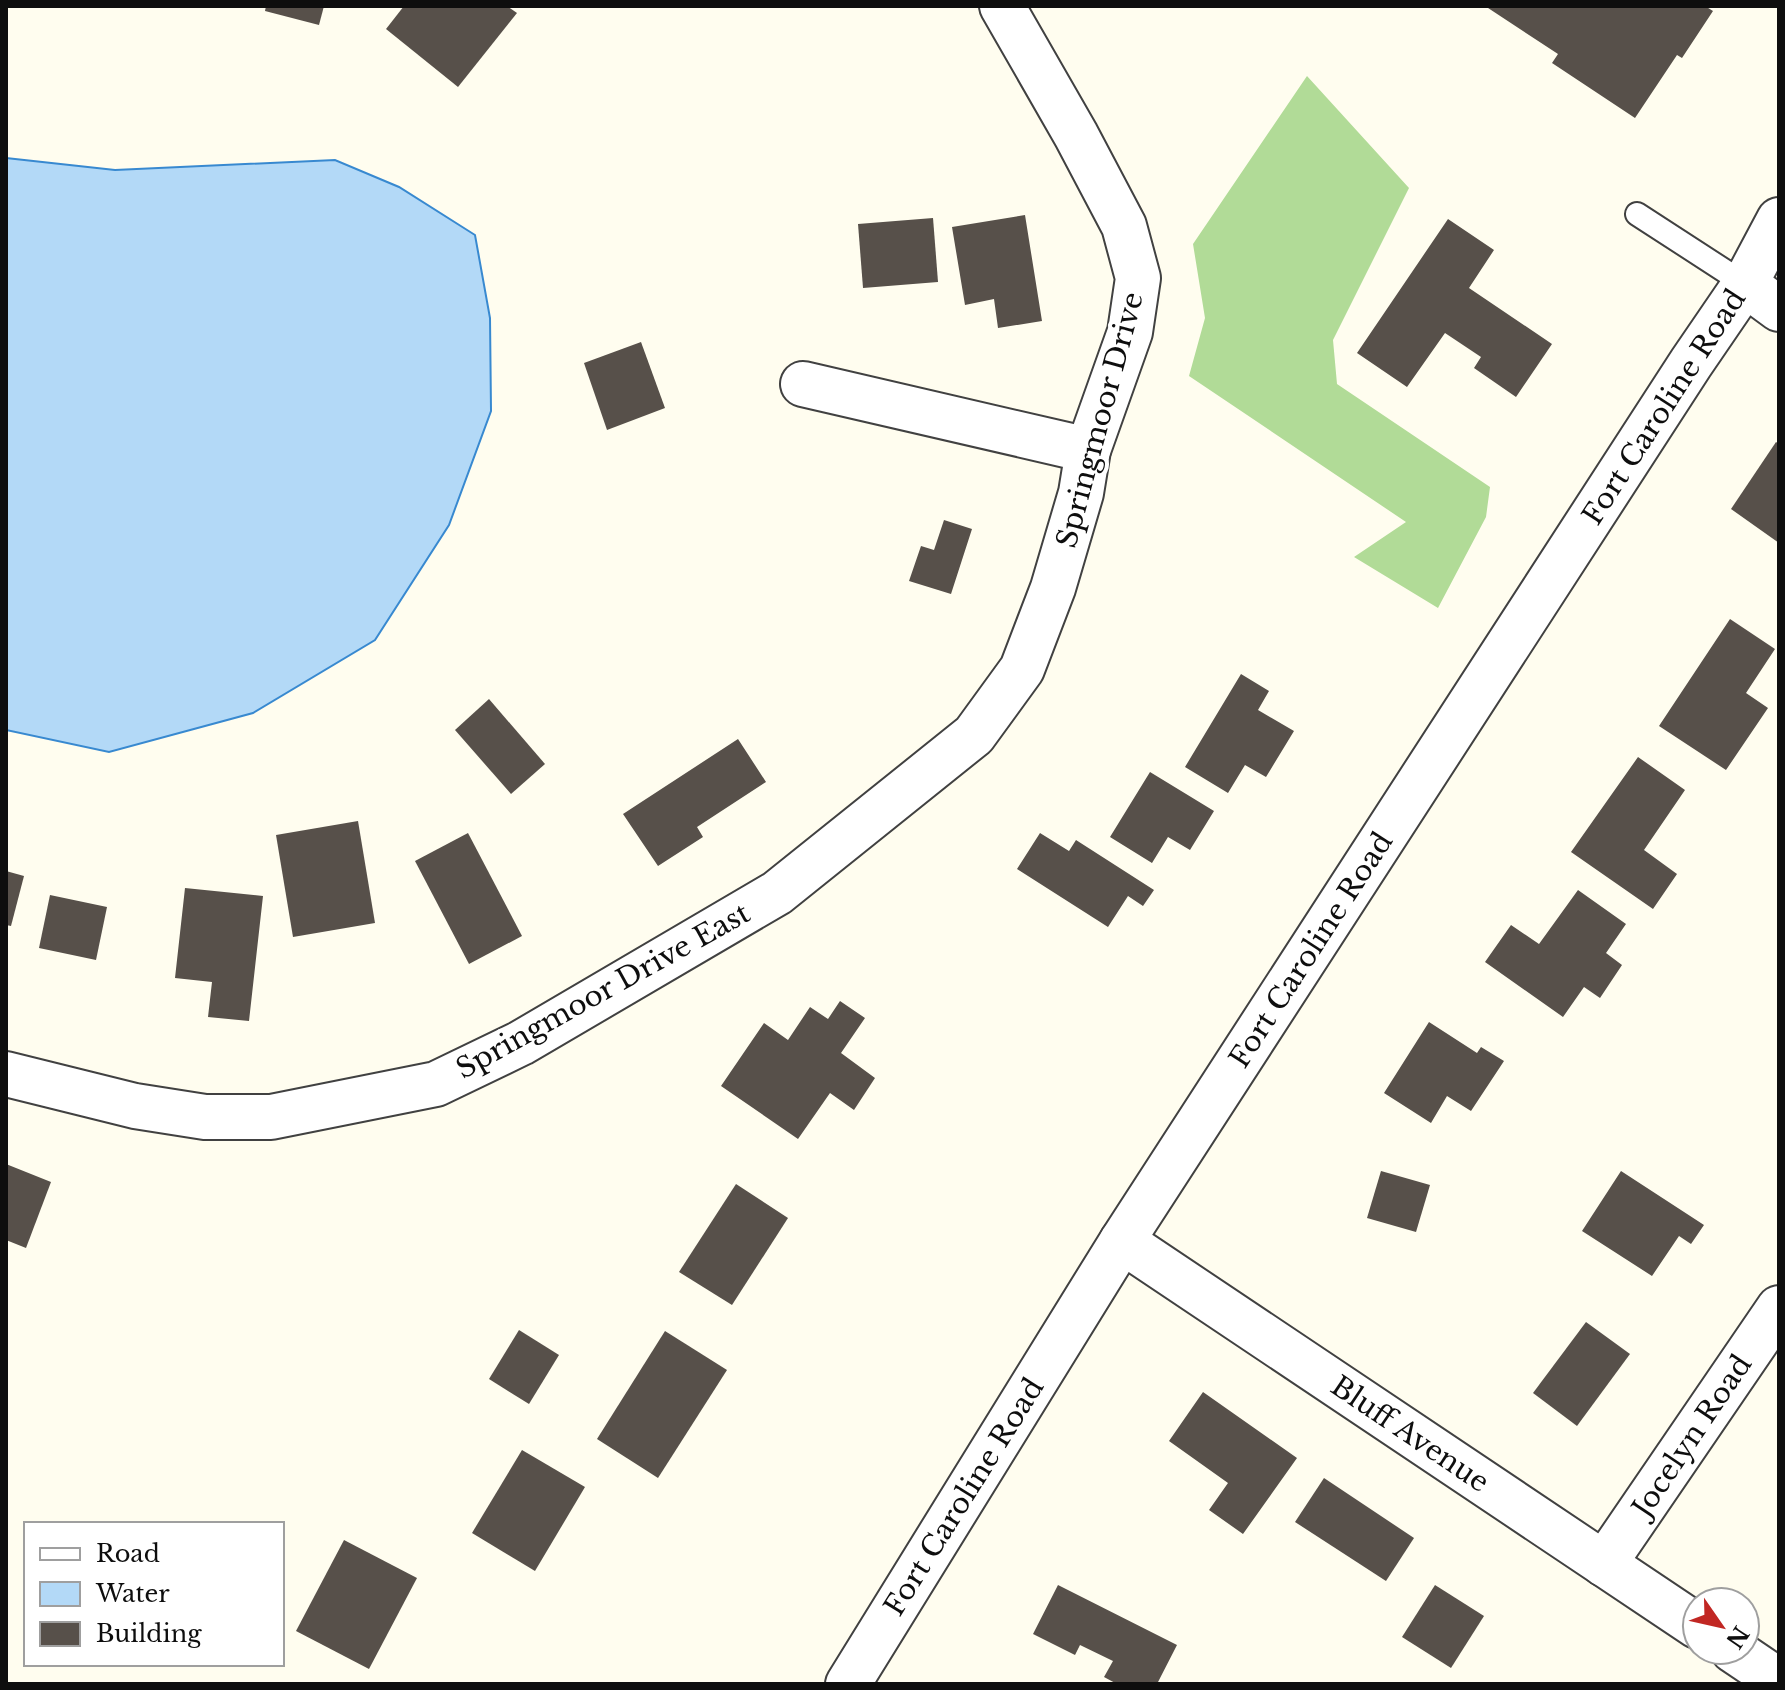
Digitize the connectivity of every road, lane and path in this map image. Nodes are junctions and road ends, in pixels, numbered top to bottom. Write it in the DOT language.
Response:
graph roads {
  1 [pos="1002,6"];
  2 [pos="1637,214"];
  3 [pos="1779,220"];
  4 [pos="1762,296"];
  5 [pos="803,384"];
  6 [pos="1088,450"];
  7 [pos="1022,669"];
  8 [pos="6,1074"];
  9 [pos="1122,1241"];
  10 [pos="1779,1308"];
  11 [pos="1604,1564"];
  12 [pos="1681,1615"];
  13 [pos="1757,1666"];
  14 [pos="1779,1681"];
  15 [pos="848,1684"];
  1 -- 6 [label="street, Springmoor Drive"];
  2 -- 4 [label="lane"];
  3 -- 4 [label="street, Fort Caroline Road"];
  4 -- 9 [label="street, Fort Caroline Road"];
  5 -- 6 [label="street"];
  6 -- 7 [label="street, Springmoor Drive"];
  7 -- 8 [label="street, Springmoor Drive East"];
  9 -- 11 [label="street, Bluff Avenue"];
  9 -- 15 [label="street, Fort Caroline Road"];
  10 -- 11 [label="street, Jocelyn Road"];
  11 -- 12 [label="street, Bluff Avenue"];
  13 -- 14 [label="street"];
}
